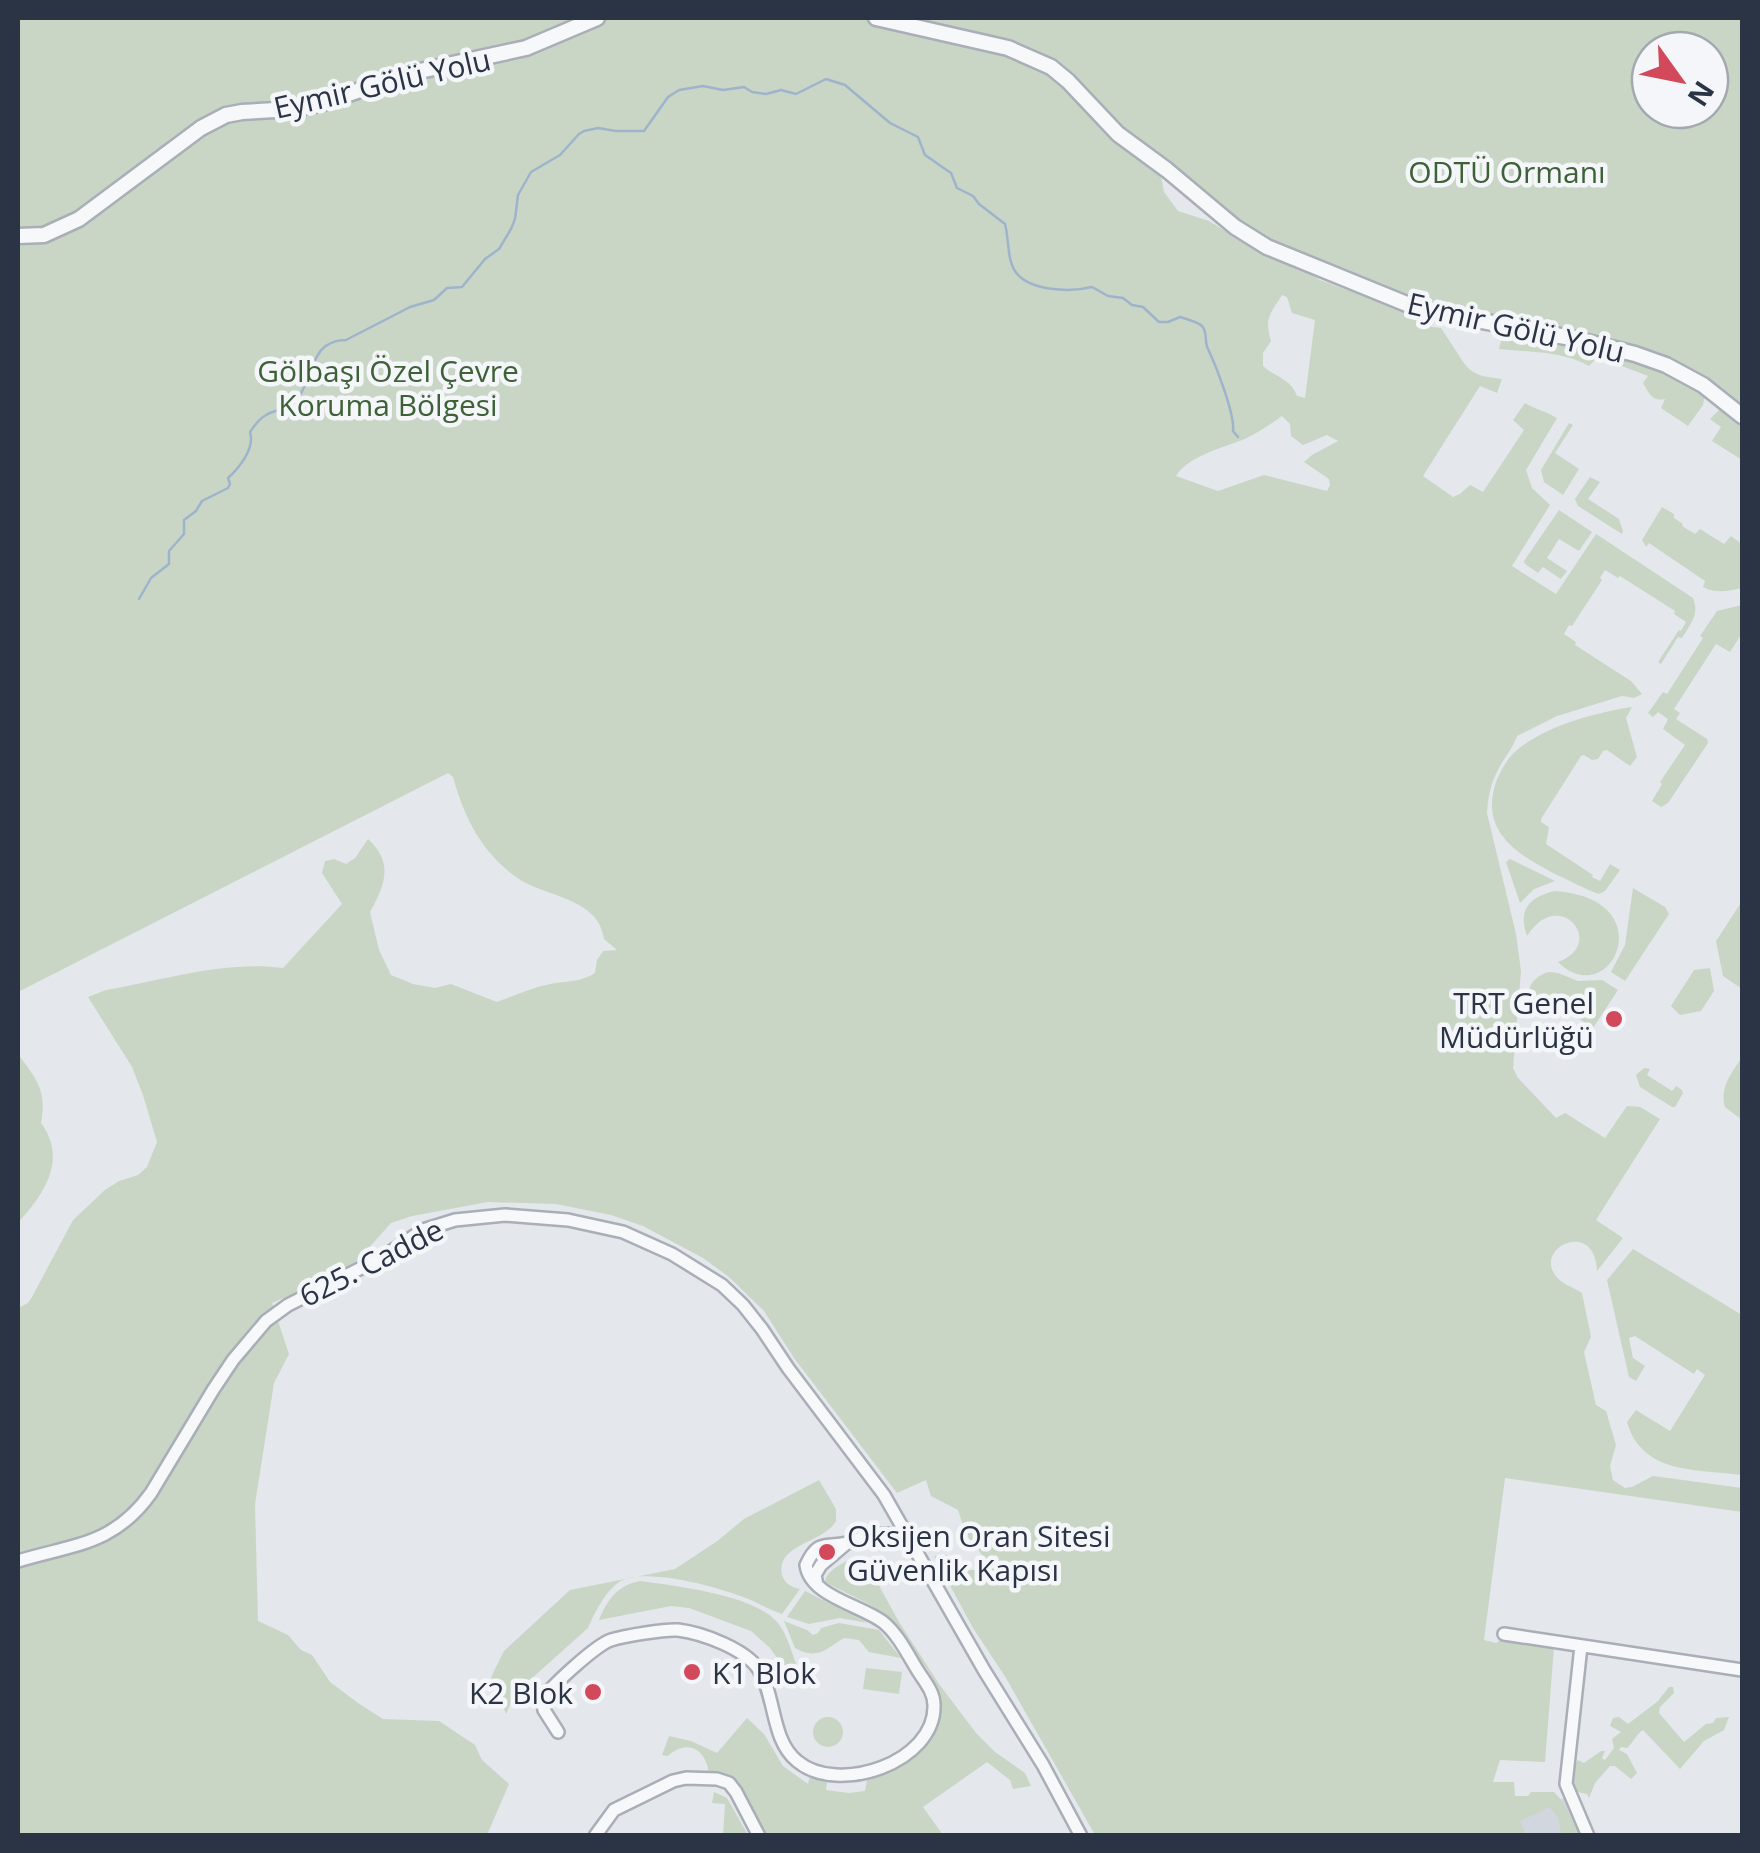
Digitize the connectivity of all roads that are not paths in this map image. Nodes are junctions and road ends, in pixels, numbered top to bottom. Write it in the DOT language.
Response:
graph roads {
  1 [pos="597,18"];
  2 [pos="876,18"];
  3 [pos="18,236"];
  4 [pos="1742,416"];
  5 [pos="912,1541"];
  6 [pos="18,1561"];
  7 [pos="1504,1634"];
  8 [pos="1582,1646"];
  9 [pos="1742,1670"];
  10 [pos="558,1732"];
  11 [pos="595,1836"];
  12 [pos="756,1836"];
  13 [pos="1081,1836"];
  14 [pos="1588,1836"];
  1 -- 3 [label="street, Eymir Gölü Yolu"];
  2 -- 4 [label="street, Eymir Gölü Yolu"];
  5 -- 6 [label="street, 625. Cadde"];
  5 -- 10 [label="street"];
  5 -- 13 [label="street, 625. Cadde"];
  7 -- 8 [label="street"];
  8 -- 9 [label="street"];
  8 -- 14 [label="street"];
  11 -- 12 [label="street"];
}
